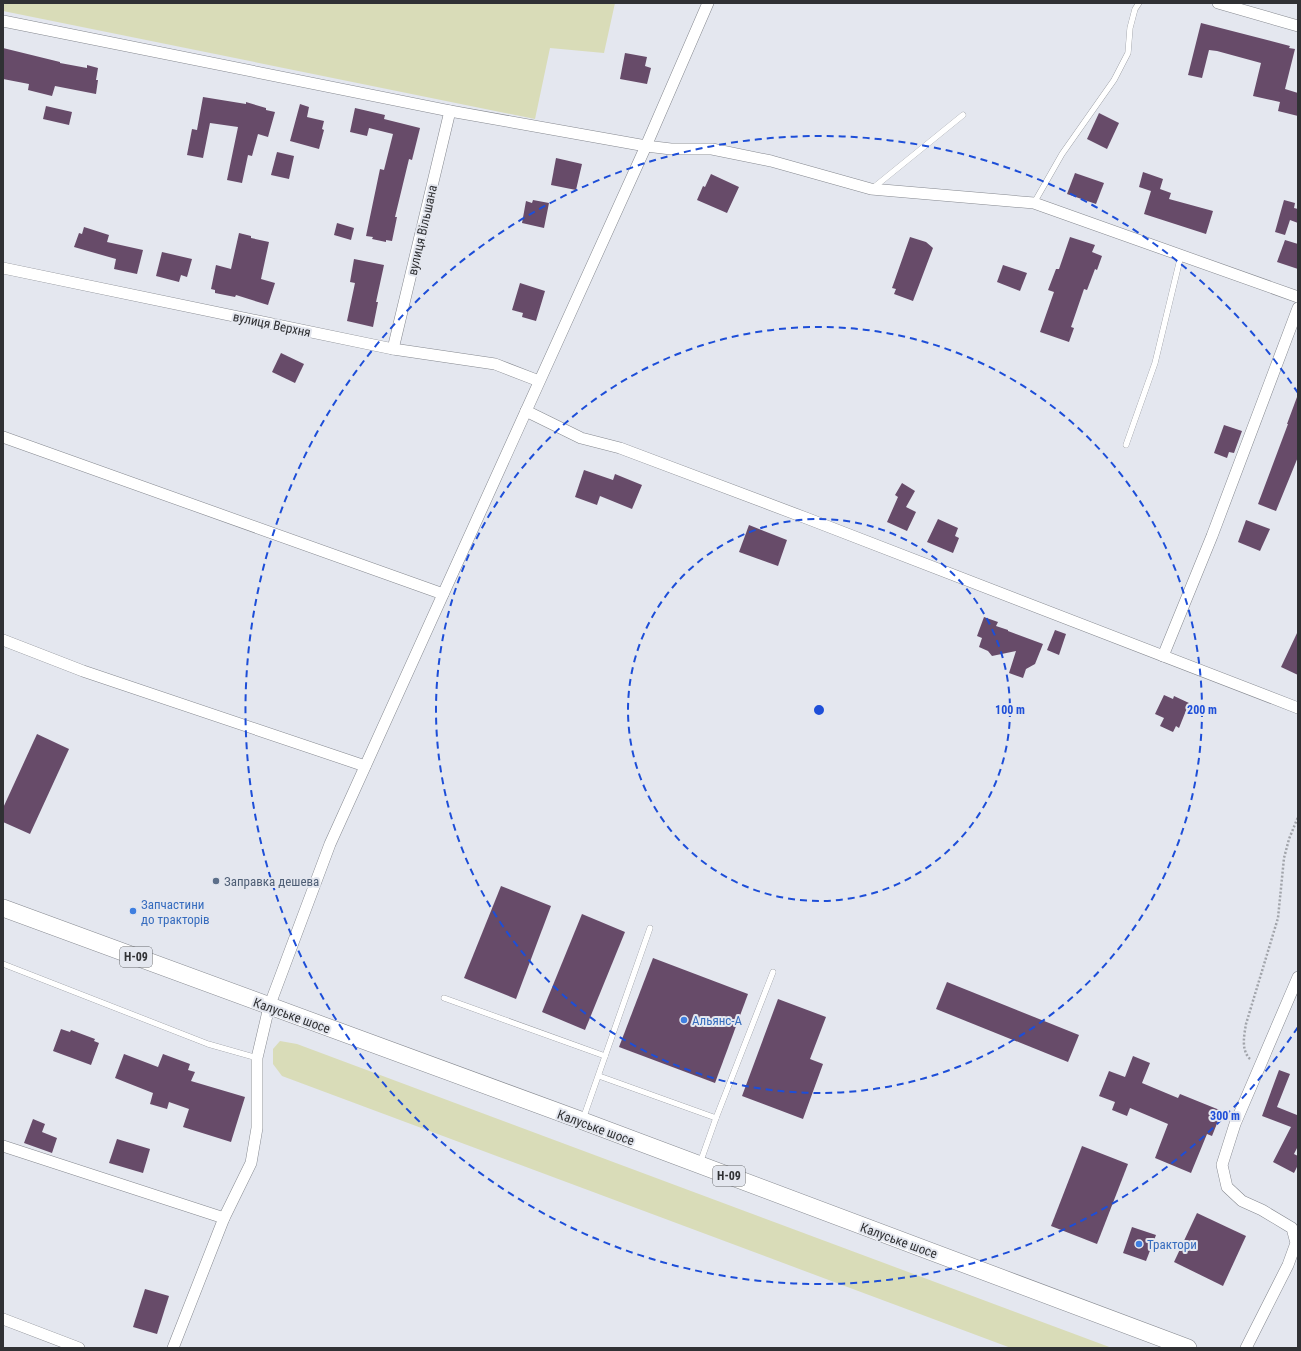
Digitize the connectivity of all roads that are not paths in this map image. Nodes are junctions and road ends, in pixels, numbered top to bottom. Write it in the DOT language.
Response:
graph roads {
  1 [pos="708,3"];
  2 [pos="1139,3"];
  3 [pos="1218,3"];
  4 [pos="3,21"];
  5 [pos="1298,26"];
  6 [pos="450,111"];
  7 [pos="963,115"];
  8 [pos="646,146"];
  9 [pos="871,189"];
  10 [pos="1034,202"];
  11 [pos="1181,255"];
  12 [pos="3,268"];
  13 [pos="1298,297"];
  14 [pos="1298,308"];
  15 [pos="393,349"];
  16 [pos="539,381"];
  17 [pos="526,411"];
  18 [pos="3,437"];
  19 [pos="1126,445"];
  20 [pos="443,594"];
  21 [pos="3,640"];
  22 [pos="1163,656"];
  23 [pos="1298,708"];
  24 [pos="365,766"];
  25 [pos="3,908"];
  26 [pos="650,928"];
  27 [pos="3,964"];
  28 [pos="773,972"];
  29 [pos="1298,978"];
  30 [pos="444,998"];
  31 [pos="269,1007"];
  32 [pos="605,1056"];
  33 [pos="257,1058"];
  34 [pos="599,1076"];
  35 [pos="716,1118"];
  36 [pos="583,1121"];
  37 [pos="3,1146"];
  38 [pos="699,1165"];
  39 [pos="224,1218"];
  40 [pos="3,1319"];
  41 [pos="79,1348"];
  42 [pos="173,1348"];
  43 [pos="1188,1348"];
  44 [pos="1246,1348"];
  1 -- 8 [label="street"];
  2 -- 10 [label="lane"];
  3 -- 5 [label="street"];
  4 -- 6 [label="street"];
  6 -- 8 [label="street"];
  6 -- 15 [label="street, вулиця Вільшана"];
  7 -- 9 [label="lane"];
  8 -- 9 [label="street"];
  8 -- 16 [label="street"];
  9 -- 10 [label="street"];
  10 -- 11 [label="street"];
  11 -- 13 [label="street"];
  11 -- 19 [label="lane"];
  12 -- 15 [label="street, вулиця Верхня"];
  14 -- 22 [label="street"];
  15 -- 16 [label="street, вулиця Верхня"];
  16 -- 17 [label="street"];
  17 -- 20 [label="street"];
  17 -- 22 [label="street"];
  18 -- 20 [label="street"];
  20 -- 24 [label="street"];
  21 -- 24 [label="street"];
  22 -- 23 [label="street"];
  24 -- 31 [label="street"];
  25 -- 31 [label="main road, Калуське шосе / Н-09"];
  26 -- 32 [label="lane"];
  27 -- 33 [label="lane"];
  28 -- 35 [label="lane"];
  29 -- 44 [label="street"];
  30 -- 32 [label="lane"];
  31 -- 33 [label="street"];
  31 -- 36 [label="main road, Калуське шосе / Н-09"];
  32 -- 34 [label="lane"];
  33 -- 39 [label="street"];
  34 -- 35 [label="lane"];
  34 -- 36 [label="lane"];
  35 -- 38 [label="lane"];
  36 -- 38 [label="main road, Калуське шосе / Н-09"];
  37 -- 39 [label="street"];
  38 -- 43 [label="main road, Калуське шосе / Н-09"];
  39 -- 42 [label="street"];
  40 -- 41 [label="street"];
}
